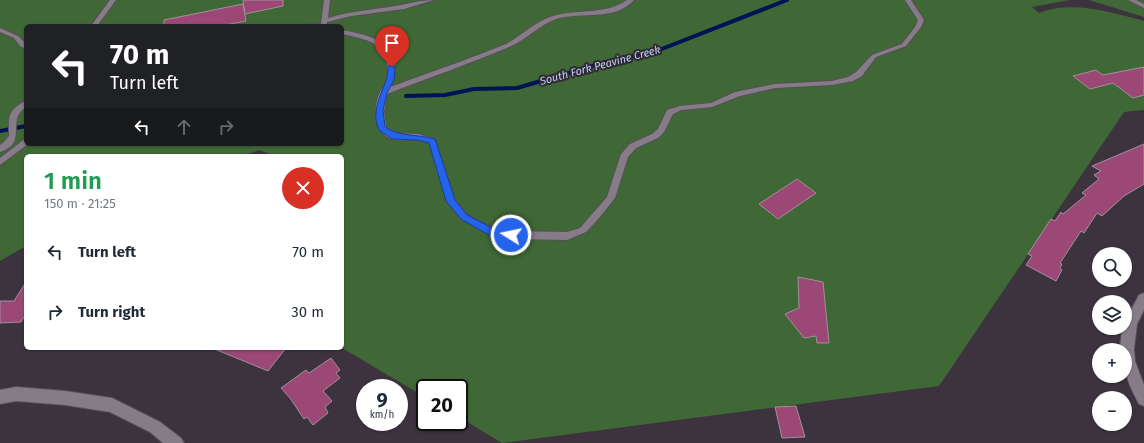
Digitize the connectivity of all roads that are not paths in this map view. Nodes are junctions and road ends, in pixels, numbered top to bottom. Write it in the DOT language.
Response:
graph roads {
  1 [pos="113,0"];
  2 [pos="327,0"];
  3 [pos="431,0"];
  4 [pos="631,0"];
  5 [pos="908,0"];
  6 [pos="1132,0"];
  7 [pos="1144,6"];
  8 [pos="95,24"];
  9 [pos="323,24"];
  10 [pos="0,30"];
  11 [pos="344,32"];
  12 [pos="24,46"];
  13 [pos="383,93"];
  14 [pos="24,106"];
  15 [pos="24,143"];
  16 [pos="0,149"];
  17 [pos="0,162"];
  18 [pos="1144,299"];
  19 [pos="0,396"];
  20 [pos="1144,399"];
  21 [pos="176,443"];
  1 -- 8 [label="lane"];
  2 -- 9 [label="lane"];
  3 -- 9 [label="lane"];
  4 -- 13 [label="lane"];
  5 -- 13 [label="lane"];
  6 -- 7 [label="lane"];
  10 -- 12 [label="lane"];
  11 -- 13 [label="lane"];
  14 -- 16 [label="lane"];
  15 -- 17 [label="lane"];
  18 -- 20 [label="street"];
  19 -- 21 [label="street"];
}
